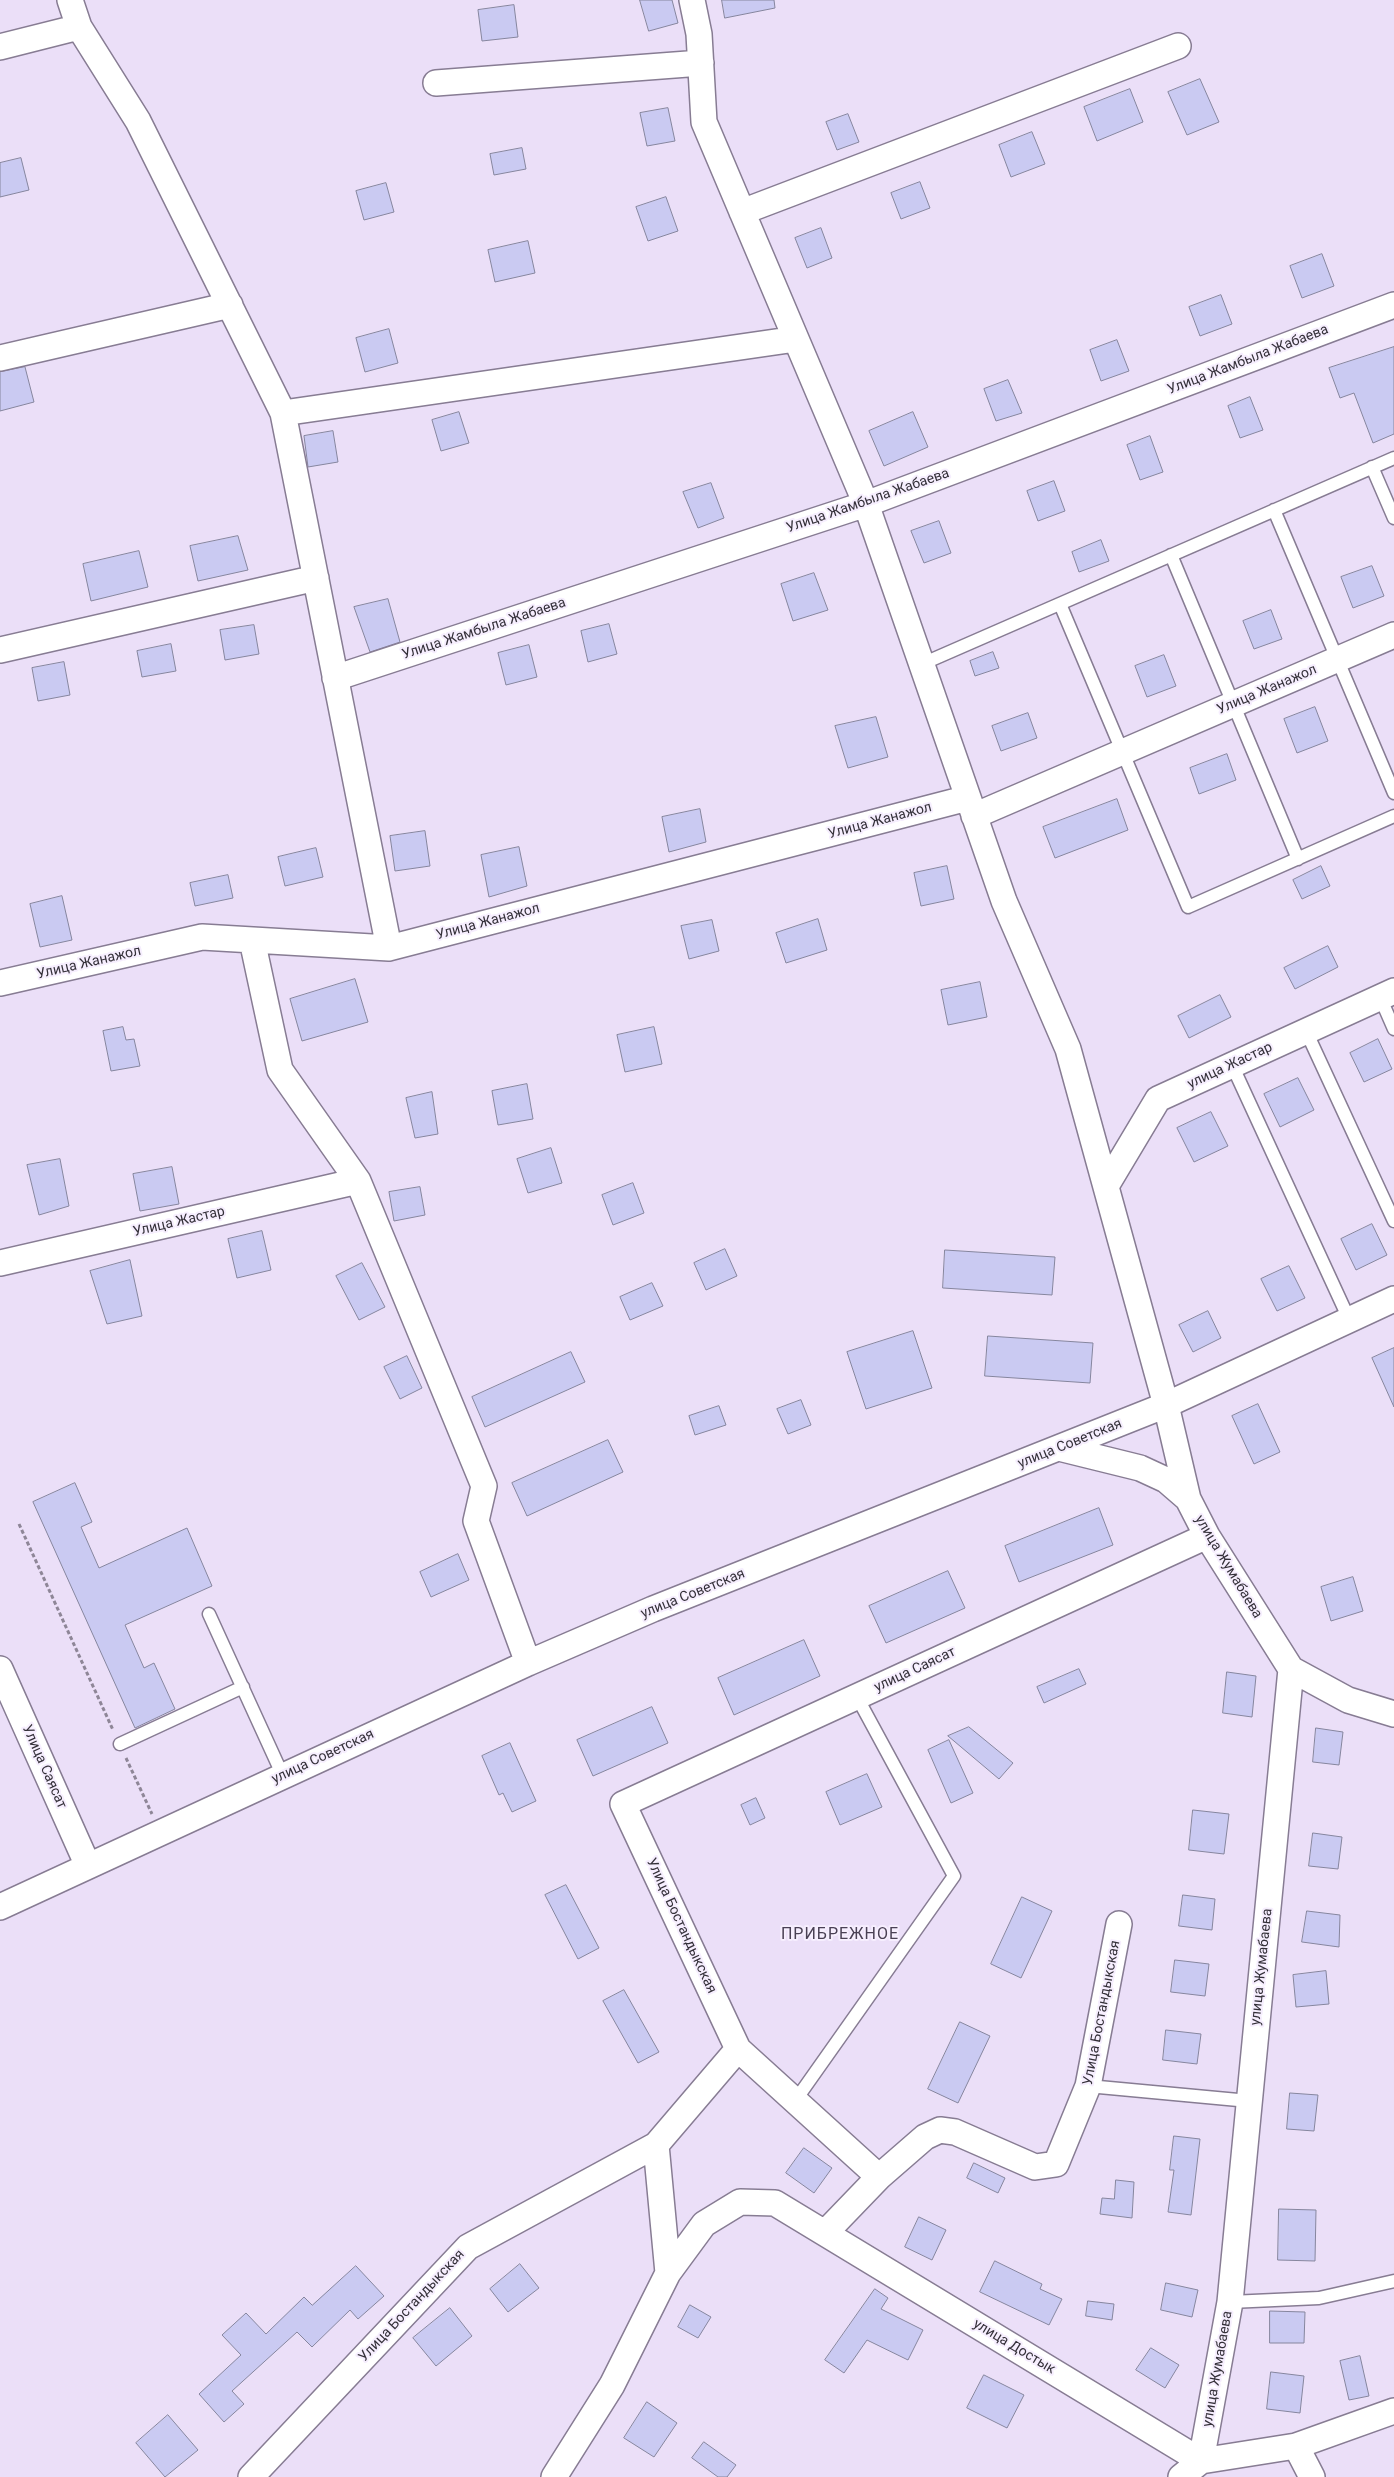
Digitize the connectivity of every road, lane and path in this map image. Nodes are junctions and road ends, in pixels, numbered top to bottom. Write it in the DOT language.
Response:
graph roads {
  1 [pos="70,0"];
  2 [pos="692,0"];
  3 [pos="79,27"];
  4 [pos="1178,46"];
  5 [pos="0,47"];
  6 [pos="701,63"];
  7 [pos="436,83"];
  8 [pos="742,212"];
  9 [pos="230,305"];
  10 [pos="1394,305"];
  11 [pos="796,339"];
  12 [pos="0,358"];
  13 [pos="283,413"];
  14 [pos="1394,458"];
  15 [pos="1372,467"];
  16 [pos="866,504"];
  17 [pos="1274,510"];
  18 [pos="1394,518"];
  19 [pos="1171,555"];
  20 [pos="316,578"];
  21 [pos="1060,604"];
  22 [pos="1394,635"];
  23 [pos="0,650"];
  24 [pos="1337,659"];
  25 [pos="922,664"];
  26 [pos="335,678"];
  27 [pos="1234,704"];
  28 [pos="1123,752"];
  29 [pos="1394,793"];
  30 [pos="971,807"];
  31 [pos="1394,816"];
  32 [pos="1298,859"];
  33 [pos="252,940"];
  34 [pos="389,948"];
  35 [pos="0,983"];
  36 [pos="1387,994"];
  37 [pos="1394,1029"];
  38 [pos="1306,1031"];
  39 [pos="1232,1065"];
  40 [pos="358,1181"];
  41 [pos="1106,1186"];
  42 [pos="1394,1221"];
  43 [pos="0,1263"];
  44 [pos="1394,1299"];
  45 [pos="1350,1320"];
  46 [pos="1166,1405"];
  47 [pos="1059,1448"];
  48 [pos="1188,1499"];
  49 [pos="19,1524"];
  50 [pos="1207,1536"];
  51 [pos="209,1614"];
  52 [pos="528,1663"];
  53 [pos="0,1669"];
  54 [pos="1291,1669"];
  55 [pos="243,1687"];
  56 [pos="858,1697"];
  57 [pos="1394,1714"];
  58 [pos="120,1744"];
  59 [pos="284,1776"];
  60 [pos="623,1804"];
  61 [pos="160,1832"];
  62 [pos="88,1866"];
  63 [pos="0,1906"];
  64 [pos="1119,1924"];
  65 [pos="738,2049"];
  66 [pos="1088,2086"];
  67 [pos="1249,2100"];
  68 [pos="795,2101"];
  69 [pos="656,2146"];
  70 [pos="879,2177"];
  71 [pos="826,2232"];
  72 [pos="668,2273"];
  73 [pos="1394,2281"];
  74 [pos="1230,2302"];
  75 [pos="1394,2411"];
  76 [pos="1296,2446"];
  77 [pos="1201,2461"];
  78 [pos="251,2477"];
  79 [pos="554,2477"];
  80 [pos="1182,2477"];
  81 [pos="1312,2477"];
  1 -- 3 [label="street"];
  2 -- 6 [label="street"];
  3 -- 5 [label="street"];
  3 -- 9 [label="street"];
  4 -- 8 [label="street"];
  6 -- 7 [label="street"];
  6 -- 8 [label="street"];
  8 -- 11 [label="street"];
  9 -- 12 [label="street"];
  9 -- 13 [label="street"];
  10 -- 16 [label="street, Улица Жамбыла Жабаева"];
  11 -- 13 [label="street"];
  11 -- 16 [label="street"];
  13 -- 20 [label="street"];
  14 -- 15 [label="lane"];
  15 -- 17 [label="lane"];
  15 -- 18 [label="lane"];
  16 -- 25 [label="street"];
  16 -- 26 [label="street, Улица Жамбыла Жабаева"];
  17 -- 19 [label="lane"];
  17 -- 24 [label="lane"];
  19 -- 21 [label="lane"];
  19 -- 27 [label="lane"];
  20 -- 23 [label="street"];
  20 -- 26 [label="street"];
  21 -- 25 [label="lane"];
  21 -- 28 [label="lane"];
  22 -- 24 [label="street, Улица Жанажол"];
  24 -- 27 [label="street, Улица Жанажол"];
  24 -- 29 [label="lane"];
  25 -- 30 [label="street"];
  26 -- 34 [label="street"];
  27 -- 28 [label="street, Улица Жанажол"];
  27 -- 32 [label="lane"];
  28 -- 30 [label="street, Улица Жанажол"];
  28 -- 32 [label="lane"];
  30 -- 34 [label="street, Улица Жанажол"];
  30 -- 41 [label="street"];
  31 -- 32 [label="lane"];
  33 -- 34 [label="street, Улица Жанажол"];
  33 -- 35 [label="street, Улица Жанажол"];
  33 -- 40 [label="street"];
  36 -- 37 [label="lane"];
  36 -- 38 [label="street, улица Жастар"];
  38 -- 39 [label="street, улица Жастар"];
  38 -- 42 [label="lane"];
  39 -- 41 [label="street, улица Жастар"];
  39 -- 45 [label="lane"];
  40 -- 43 [label="street, Улица Жастар"];
  40 -- 52 [label="street"];
  41 -- 46 [label="street"];
  44 -- 45 [label="street, улица Советская"];
  45 -- 46 [label="street, улица Советская"];
  46 -- 47 [label="street, улица Советская"];
  46 -- 48 [label="street"];
  47 -- 48 [label="street"];
  47 -- 52 [label="street, улица Советская"];
  48 -- 50 [label="street, улица Жумабаева"];
  49 -- 58 [label="path"];
  50 -- 54 [label="street, улица Жумабаева"];
  50 -- 56 [label="street, улица Саясат"];
  51 -- 55 [label="lane"];
  52 -- 59 [label="street, улица Советская"];
  53 -- 62 [label="street, Улица Саясат"];
  54 -- 57 [label="street"];
  54 -- 67 [label="street, улица Жумабаева"];
  55 -- 58 [label="lane"];
  55 -- 59 [label="lane"];
  56 -- 60 [label="street, улица Саясат"];
  56 -- 68 [label="lane"];
  58 -- 61 [label="path"];
  59 -- 61 [label="street, улица Советская"];
  60 -- 65 [label="street, Улица Бостандыкская"];
  61 -- 62 [label="street, улица Советская"];
  62 -- 63 [label="street, улица Советская"];
  64 -- 66 [label="street, Улица Бостандыкская"];
  65 -- 68 [label="street, Улица Бостандыкская"];
  65 -- 69 [label="street, Улица Бостандыкская"];
  66 -- 67 [label="lane"];
  66 -- 70 [label="street, Улица Бостандыкская"];
  67 -- 74 [label="street, улица Жумабаева"];
  68 -- 70 [label="street, Улица Бостандыкская"];
  69 -- 72 [label="street"];
  69 -- 78 [label="street, Улица Бостандыкская"];
  70 -- 71 [label="street, Улица Бостандыкская"];
  71 -- 72 [label="street"];
  71 -- 77 [label="street, улица Достык"];
  72 -- 79 [label="street"];
  73 -- 74 [label="lane"];
  74 -- 77 [label="street, улица Жумабаева"];
  75 -- 76 [label="street"];
  76 -- 77 [label="street"];
  76 -- 81 [label="street"];
  77 -- 80 [label="street"];
}
